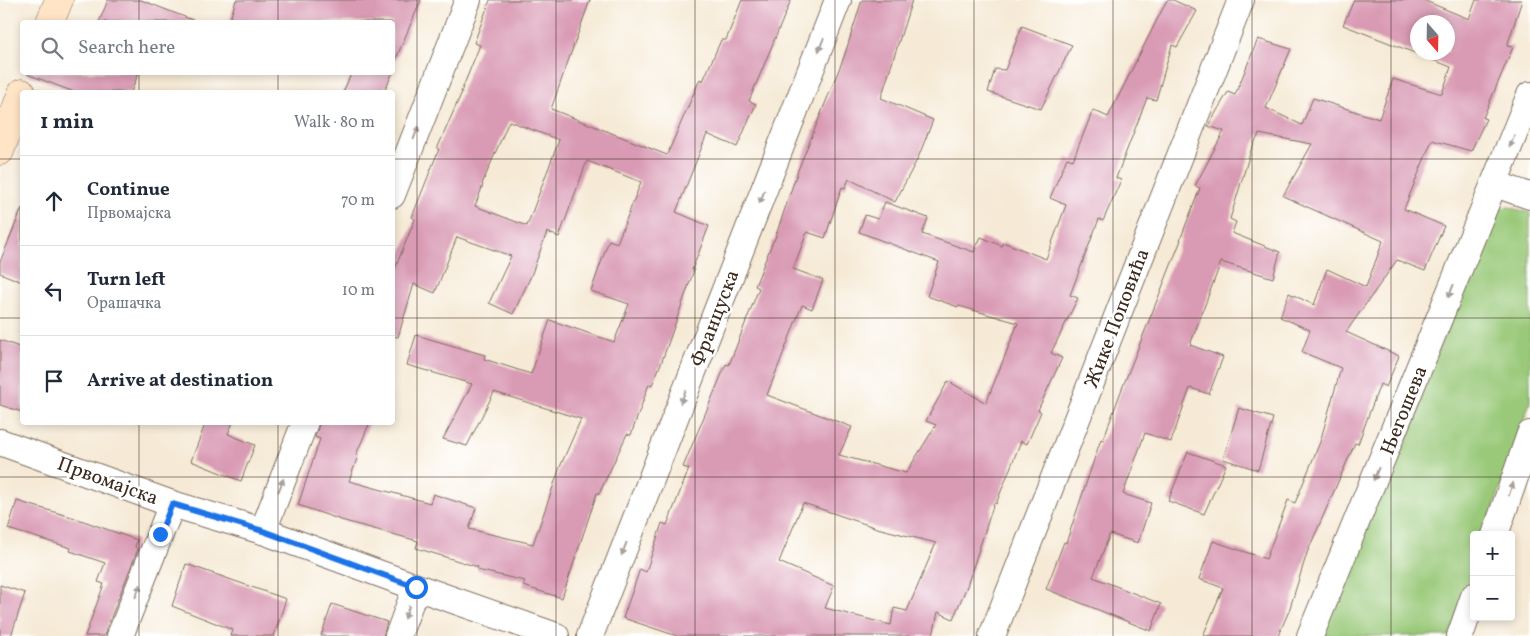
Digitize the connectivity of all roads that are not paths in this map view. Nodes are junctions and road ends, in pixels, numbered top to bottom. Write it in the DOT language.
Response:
graph roads {
  1 [pos="59,0"];
  2 [pos="468,0"];
  3 [pos="838,0"];
  4 [pos="1241,0"];
  5 [pos="51,20"];
  6 [pos="30,75"];
  7 [pos="24,90"];
  8 [pos="1530,96"];
  9 [pos="20,101"];
  10 [pos="0,151"];
  11 [pos="1495,184"];
  12 [pos="395,187"];
  13 [pos="1530,196"];
  14 [pos="304,425"];
  15 [pos="1530,434"];
  16 [pos="0,442"];
  17 [pos="172,504"];
  18 [pos="263,531"];
  19 [pos="1496,531"];
  20 [pos="416,587"];
  21 [pos="1470,607"];
  22 [pos="120,636"];
  23 [pos="398,636"];
  24 [pos="556,636"];
  25 [pos="590,636"];
  26 [pos="992,636"];
  27 [pos="1310,636"];
  28 [pos="1460,636"];
  1 -- 5 [label="main road"];
  12 -- 2 [label="street, one-way"];
  3 -- 25 [label="street, Француска, one-way"];
  4 -- 26 [label="street, Жике Поповића"];
  6 -- 7 [label="main road"];
  8 -- 11 [label="street, Његошева, one-way"];
  9 -- 10 [label="main road"];
  11 -- 13 [label="street"];
  11 -- 27 [label="street, Његошева, one-way"];
  18 -- 14 [label="street, one-way"];
  19 -- 15 [label="street, one-way"];
  16 -- 17 [label="street, Првомајска"];
  17 -- 18 [label="street, Првомајска"];
  22 -- 17 [label="street, one-way"];
  18 -- 20 [label="street, Првомајска"];
  20 -- 23 [label="street, one-way"];
  20 -- 24 [label="street, Првомајска"];
  21 -- 28 [label="street"];
}
